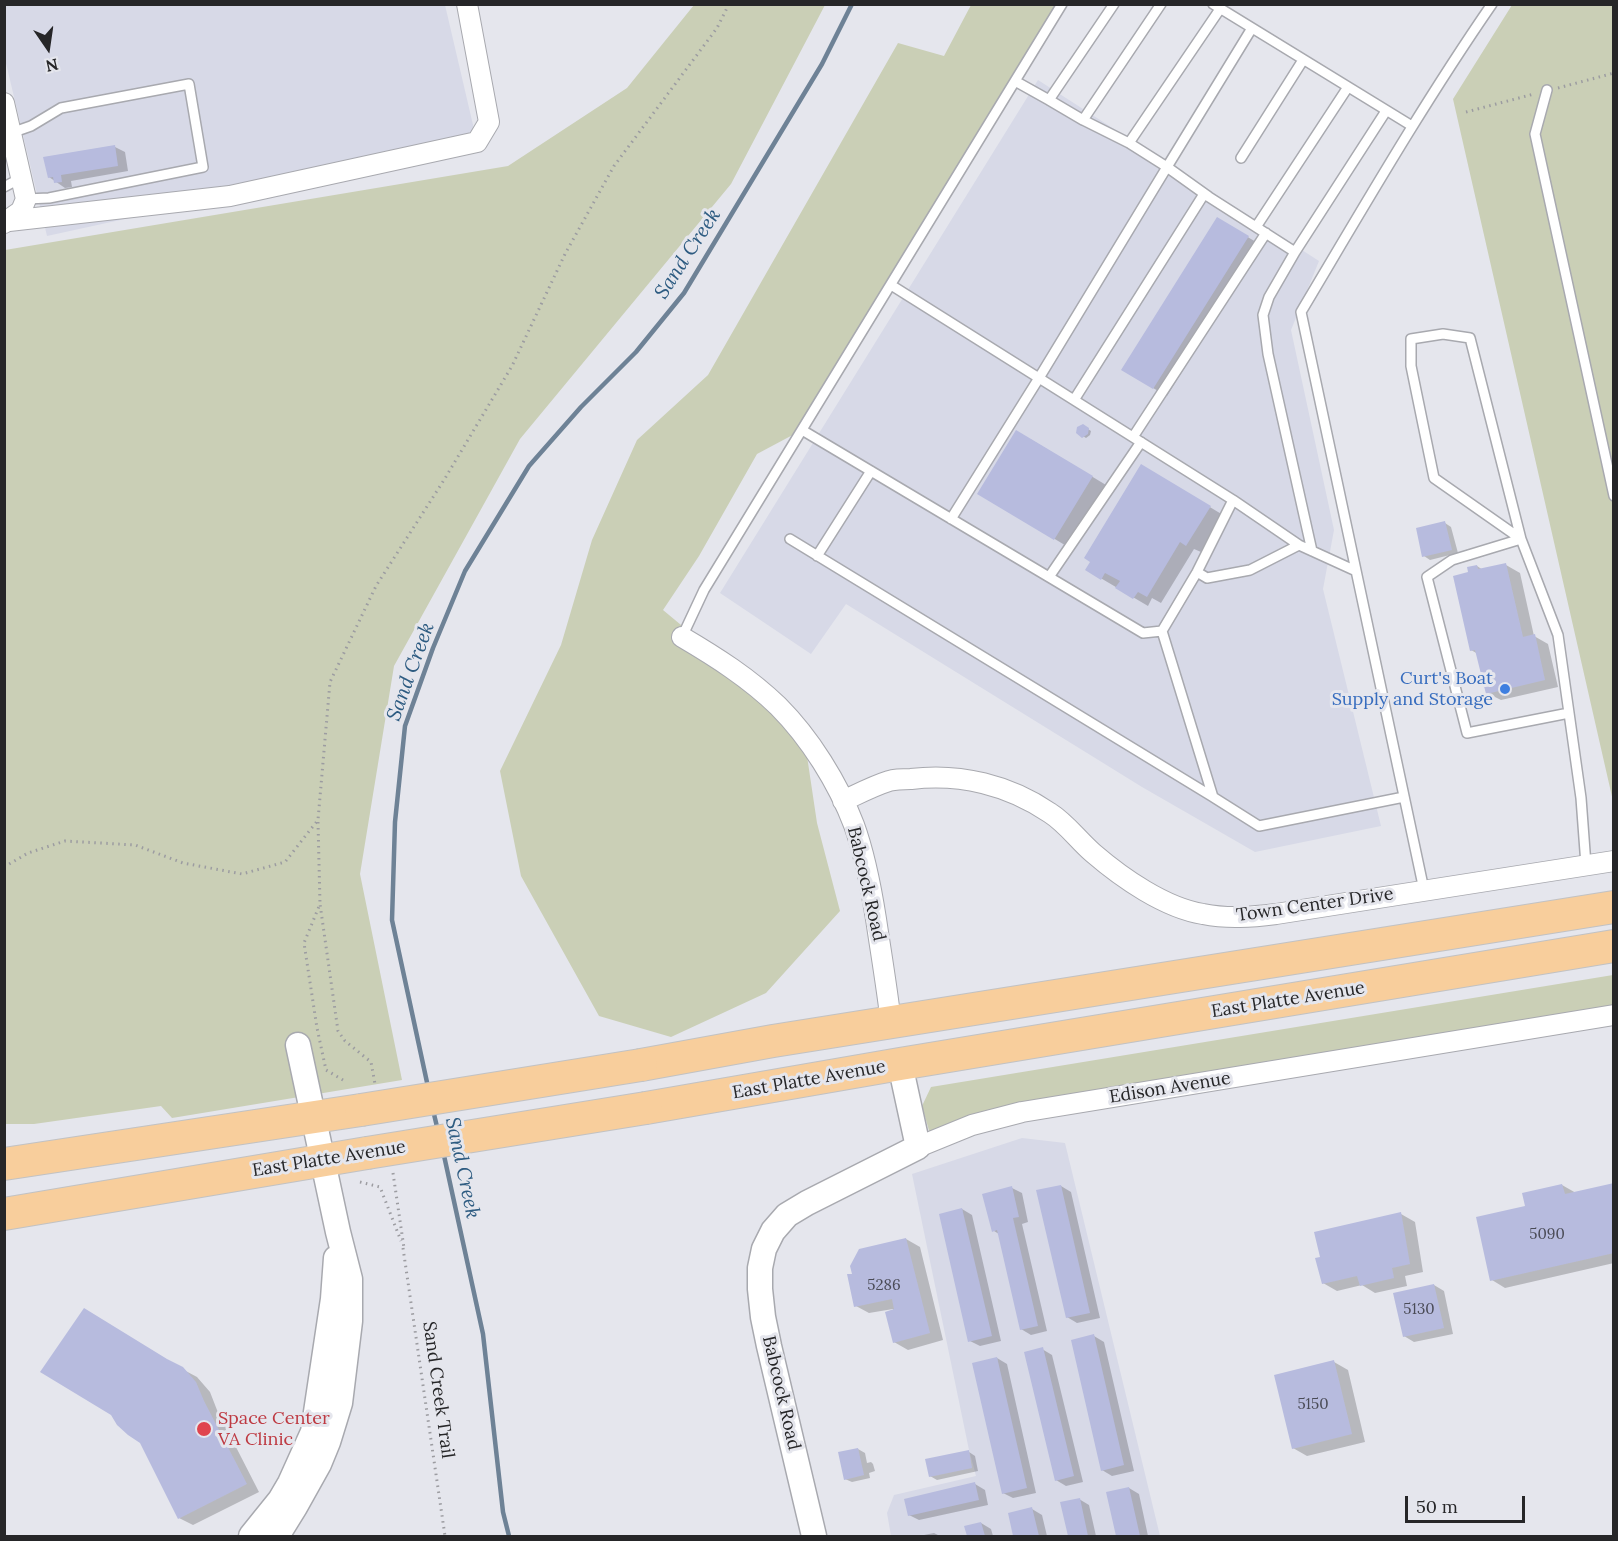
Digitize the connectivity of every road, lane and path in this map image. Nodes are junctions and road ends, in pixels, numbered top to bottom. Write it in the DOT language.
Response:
graph roads {
  1 [pos="467,4"];
  2 [pos="729,4"];
  3 [pos="1062,4"];
  4 [pos="1114,4"];
  5 [pos="1161,4"];
  6 [pos="1492,4"];
  7 [pos="1216,7"];
  8 [pos="1251,28"];
  9 [pos="1303,60"];
  10 [pos="1015,81"];
  11 [pos="1348,87"];
  12 [pos="1547,90"];
  13 [pos="1049,100"];
  14 [pos="4,103"];
  15 [pos="1386,111"];
  16 [pos="1083,120"];
  17 [pos="1412,126"];
  18 [pos="11,133"];
  19 [pos="1129,143"];
  20 [pos="1241,158"];
  21 [pos="1167,167"];
  22 [pos="13,182"];
  23 [pos="1204,194"];
  24 [pos="26,199"];
  25 [pos="7,222"];
  26 [pos="1256,227"];
  27 [pos="1266,233"];
  28 [pos="1295,252"];
  29 [pos="891,285"];
  30 [pos="1039,378"];
  31 [pos="1074,400"];
  32 [pos="801,430"];
  33 [pos="1137,440"];
  34 [pos="871,471"];
  35 [pos="1614,496"];
  36 [pos="1233,500"];
  37 [pos="951,519"];
  38 [pos="790,539"];
  39 [pos="1521,539"];
  40 [pos="1299,545"];
  41 [pos="1311,551"];
  42 [pos="817,556"];
  43 [pos="1356,571"];
  44 [pos="1197,572"];
  45 [pos="1050,577"];
  46 [pos="1162,631"];
  47 [pos="682,637"];
  48 [pos="1569,713"];
  49 [pos="1213,797"];
  50 [pos="1404,797"];
  51 [pos="843,801"];
  52 [pos="318,820"];
  53 [pos="1614,861"];
  54 [pos="1586,865"];
  55 [pos="4,867"];
  56 [pos="1424,890"];
  57 [pos="320,904"];
  58 [pos="1614,907"];
  59 [pos="1614,946"];
  60 [pos="1016,1003"];
  61 [pos="1614,1015"];
  62 [pos="891,1023"];
  63 [pos="298,1045"];
  64 [pos="900,1064"];
  65 [pos="344,1080"];
  66 [pos="368,1097"];
  67 [pos="313,1117"];
  68 [pos="162,1140"];
  69 [pos="918,1147"];
  70 [pos="4,1153"];
  71 [pos="322,1160"];
  72 [pos="4,1164"];
  73 [pos="363,1168"];
  74 [pos="393,1172"];
  75 [pos="4,1214"];
  76 [pos="338,1232"];
  77 [pos="404,1248"];
  78 [pos="764,1249"];
  79 [pos="251,1536"];
  80 [pos="274,1536"];
  81 [pos="445,1536"];
  82 [pos="814,1536"];
  1 -- 25 [label="street"];
  2 -- 52 [label="path"];
  3 -- 10 [label="lane"];
  4 -- 13 [label="lane"];
  5 -- 16 [label="lane"];
  6 -- 17 [label="lane"];
  7 -- 8 [label="lane"];
  7 -- 19 [label="lane"];
  8 -- 9 [label="lane"];
  8 -- 21 [label="lane"];
  9 -- 11 [label="lane"];
  9 -- 20 [label="lane"];
  10 -- 13 [label="lane"];
  10 -- 29 [label="lane"];
  11 -- 15 [label="lane"];
  11 -- 26 [label="lane"];
  12 -- 35 [label="lane"];
  13 -- 16 [label="lane"];
  14 -- 18 [label="street"];
  15 -- 17 [label="lane"];
  15 -- 28 [label="lane"];
  16 -- 19 [label="lane"];
  17 -- 43 [label="lane"];
  18 -- 22 [label="street"];
  18 -- 24 [label="lane"];
  19 -- 21 [label="lane"];
  21 -- 23 [label="lane"];
  21 -- 30 [label="lane"];
  22 -- 24 [label="street"];
  23 -- 26 [label="lane"];
  23 -- 31 [label="lane"];
  24 -- 25 [label="street"];
  26 -- 27 [label="lane"];
  27 -- 28 [label="lane"];
  27 -- 33 [label="lane"];
  28 -- 41 [label="lane"];
  29 -- 30 [label="lane"];
  29 -- 32 [label="lane"];
  30 -- 31 [label="lane"];
  30 -- 37 [label="lane"];
  31 -- 33 [label="lane"];
  32 -- 34 [label="lane"];
  32 -- 47 [label="lane"];
  33 -- 36 [label="lane"];
  33 -- 45 [label="lane"];
  34 -- 37 [label="lane"];
  34 -- 42 [label="lane"];
  36 -- 40 [label="lane"];
  36 -- 44 [label="lane"];
  37 -- 45 [label="lane"];
  38 -- 42 [label="lane"];
  39 -- 39 [label="lane"];
  39 -- 48 [label="lane"];
  39 -- 48 [label="lane"];
  40 -- 41 [label="lane"];
  40 -- 44 [label="lane"];
  41 -- 43 [label="lane"];
  42 -- 49 [label="lane"];
  43 -- 50 [label="lane"];
  44 -- 46 [label="lane"];
  45 -- 46 [label="lane"];
  46 -- 49 [label="lane"];
  47 -- 51 [label="street, Babcock Road"];
  48 -- 54 [label="lane"];
  49 -- 50 [label="lane"];
  50 -- 56 [label="lane"];
  51 -- 56 [label="street, Town Center Drive"];
  51 -- 62 [label="street, Babcock Road"];
  52 -- 55 [label="path"];
  52 -- 57 [label="path"];
  53 -- 54 [label="street, Town Center Drive"];
  54 -- 56 [label="street, Town Center Drive"];
  57 -- 65 [label="path"];
  57 -- 66 [label="path"];
  58 -- 60 [label="highway"];
  59 -- 64 [label="highway, East Platte Avenue"];
  60 -- 62 [label="highway"];
  60 -- 64 [label="highway"];
  61 -- 69 [label="street, Edison Avenue"];
  62 -- 66 [label="highway, bridge"];
  63 -- 67 [label="street"];
  64 -- 69 [label="street"];
  64 -- 73 [label="highway, East Platte Avenue, bridge"];
  66 -- 67 [label="highway"];
  67 -- 68 [label="highway"];
  67 -- 71 [label="street"];
  68 -- 70 [label="highway"];
  68 -- 72 [label="highway"];
  69 -- 78 [label="street, Edison Avenue"];
  71 -- 73 [label="highway, East Platte Avenue"];
  71 -- 75 [label="highway, East Platte Avenue"];
  71 -- 76 [label="street"];
  73 -- 77 [label="path, Sand Creek Trail"];
  74 -- 77 [label="path, Sand Creek Trail"];
  76 -- 79 [label="street"];
  76 -- 80 [label="street"];
  77 -- 81 [label="path, Sand Creek Trail"];
  78 -- 82 [label="street, Babcock Road"];
}
